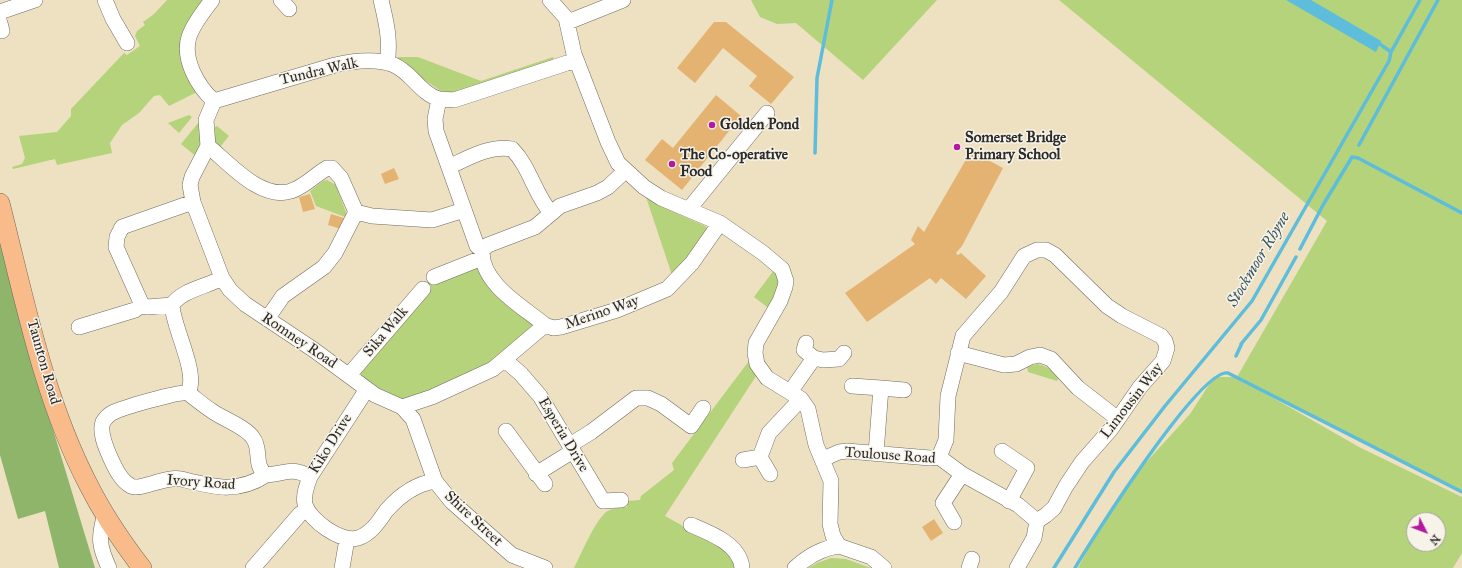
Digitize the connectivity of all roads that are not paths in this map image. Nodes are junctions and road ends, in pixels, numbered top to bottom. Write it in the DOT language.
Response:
graph roads {
  1 [pos="35,0"];
  2 [pos="105,0"];
  3 [pos="212,0"];
  4 [pos="382,0"];
  5 [pos="550,0"];
  6 [pos="623,0"];
  7 [pos="0,12"];
  8 [pos="568,22"];
  9 [pos="127,43"];
  10 [pos="577,62"];
  11 [pos="386,63"];
  12 [pos="439,99"];
  13 [pos="214,101"];
  14 [pos="767,113"];
  15 [pos="208,146"];
  16 [pos="449,167"];
  17 [pos="625,171"];
  18 [pos="193,202"];
  19 [pos="0,203"];
  20 [pos="689,209"];
  21 [pos="464,210"];
  22 [pos="356,212"];
  23 [pos="551,213"];
  24 [pos="720,223"];
  25 [pos="482,254"];
  26 [pos="434,277"];
  27 [pos="222,278"];
  28 [pos="422,289"];
  29 [pos="142,305"];
  30 [pos="172,305"];
  31 [pos="267,318"];
  32 [pos="545,325"];
  33 [pos="79,327"];
  34 [pos="806,343"];
  35 [pos="844,353"];
  36 [pos="958,353"];
  37 [pos="814,358"];
  38 [pos="505,360"];
  39 [pos="349,375"];
  40 [pos="852,386"];
  41 [pos="882,388"];
  42 [pos="367,389"];
  43 [pos="904,390"];
  44 [pos="188,393"];
  45 [pos="795,395"];
  46 [pos="402,407"];
  47 [pos="703,408"];
  48 [pos="1118,419"];
  49 [pos="506,432"];
  50 [pos="571,448"];
  51 [pos="1002,451"];
  52 [pos="876,453"];
  53 [pos="760,457"];
  54 [pos="939,457"];
  55 [pos="744,460"];
  56 [pos="823,460"];
  57 [pos="266,474"];
  58 [pos="770,474"];
  59 [pos="962,474"];
  60 [pos="310,477"];
  61 [pos="435,481"];
  62 [pos="621,500"];
  63 [pos="1009,500"];
  64 [pos="306,506"];
  65 [pos="105,514"];
  66 [pos="1036,520"];
  67 [pos="954,522"];
  68 [pos="691,525"];
  69 [pos="347,539"];
  70 [pos="839,546"];
  71 [pos="516,563"];
  72 [pos="109,568"];
  73 [pos="142,568"];
  74 [pos="253,568"];
  75 [pos="342,568"];
  76 [pos="545,568"];
  77 [pos="742,568"];
  78 [pos="795,568"];
  79 [pos="884,568"];
  80 [pos="1017,568"];
  1 -- 7 [label="street"];
  2 -- 9 [label="street"];
  3 -- 13 [label="street"];
  4 -- 11 [label="street"];
  5 -- 8 [label="street"];
  6 -- 8 [label="street"];
  8 -- 10 [label="street"];
  10 -- 12 [label="street"];
  10 -- 17 [label="street"];
  11 -- 12 [label="street, Tundra Walk"];
  11 -- 13 [label="street, Tundra Walk"];
  12 -- 16 [label="street, Merino Way"];
  13 -- 15 [label="street"];
  14 -- 20 [label="street"];
  15 -- 18 [label="street, Romney Road"];
  15 -- 22 [label="street"];
  16 -- 21 [label="street, Merino Way"];
  16 -- 23 [label="street"];
  17 -- 20 [label="street"];
  17 -- 23 [label="street"];
  18 -- 27 [label="street, Romney Road"];
  18 -- 29 [label="street"];
  19 -- 65 [label="main road, Taunton Road"];
  20 -- 24 [label="street"];
  21 -- 22 [label="street"];
  21 -- 25 [label="street, Merino Way"];
  22 -- 31 [label="street"];
  23 -- 25 [label="street"];
  24 -- 32 [label="street, Merino Way"];
  24 -- 45 [label="street"];
  25 -- 26 [label="street"];
  25 -- 32 [label="street, Merino Way"];
  27 -- 30 [label="street"];
  27 -- 31 [label="street, Romney Road"];
  28 -- 39 [label="street, Sika Walk"];
  29 -- 30 [label="street"];
  29 -- 33 [label="street"];
  30 -- 44 [label="street"];
  31 -- 39 [label="street, Romney Road"];
  32 -- 38 [label="street"];
  34 -- 37 [label="street"];
  35 -- 37 [label="street"];
  36 -- 48 [label="street"];
  36 -- 48 [label="street, Limousin Way"];
  36 -- 54 [label="street, Limousin Way"];
  37 -- 45 [label="street"];
  38 -- 46 [label="street"];
  38 -- 50 [label="street, Esperia Drive"];
  39 -- 42 [label="street, Romney Road"];
  40 -- 41 [label="street"];
  41 -- 43 [label="street"];
  41 -- 52 [label="street"];
  42 -- 46 [label="street, Romney Road"];
  42 -- 60 [label="street, Kiko Drive"];
  44 -- 57 [label="street"];
  44 -- 57 [label="street, Ivory Road"];
  45 -- 53 [label="street"];
  45 -- 56 [label="street"];
  46 -- 61 [label="street, Shire Street"];
  47 -- 50 [label="street"];
  48 -- 66 [label="street, Limousin Way"];
  49 -- 50 [label="street"];
  50 -- 62 [label="street, Esperia Drive"];
  51 -- 63 [label="street"];
  52 -- 54 [label="street, Toulouse Road"];
  52 -- 56 [label="street, Toulouse Road"];
  53 -- 55 [label="street"];
  53 -- 58 [label="street"];
  54 -- 59 [label="street, Toulouse Road"];
  56 -- 70 [label="street"];
  57 -- 60 [label="street"];
  59 -- 63 [label="street, Toulouse Road"];
  59 -- 67 [label="street"];
  60 -- 64 [label="street, Kiko Drive"];
  61 -- 69 [label="street"];
  61 -- 71 [label="street, Shire Street"];
  63 -- 66 [label="street, Toulouse Road"];
  64 -- 69 [label="street"];
  64 -- 74 [label="street"];
  65 -- 72 [label="street"];
  65 -- 73 [label="main road, Taunton Road"];
  66 -- 80 [label="street"];
  68 -- 77 [label="street"];
  69 -- 75 [label="street"];
  70 -- 78 [label="street"];
  70 -- 79 [label="street"];
  71 -- 76 [label="street, Shire Street"];
}
